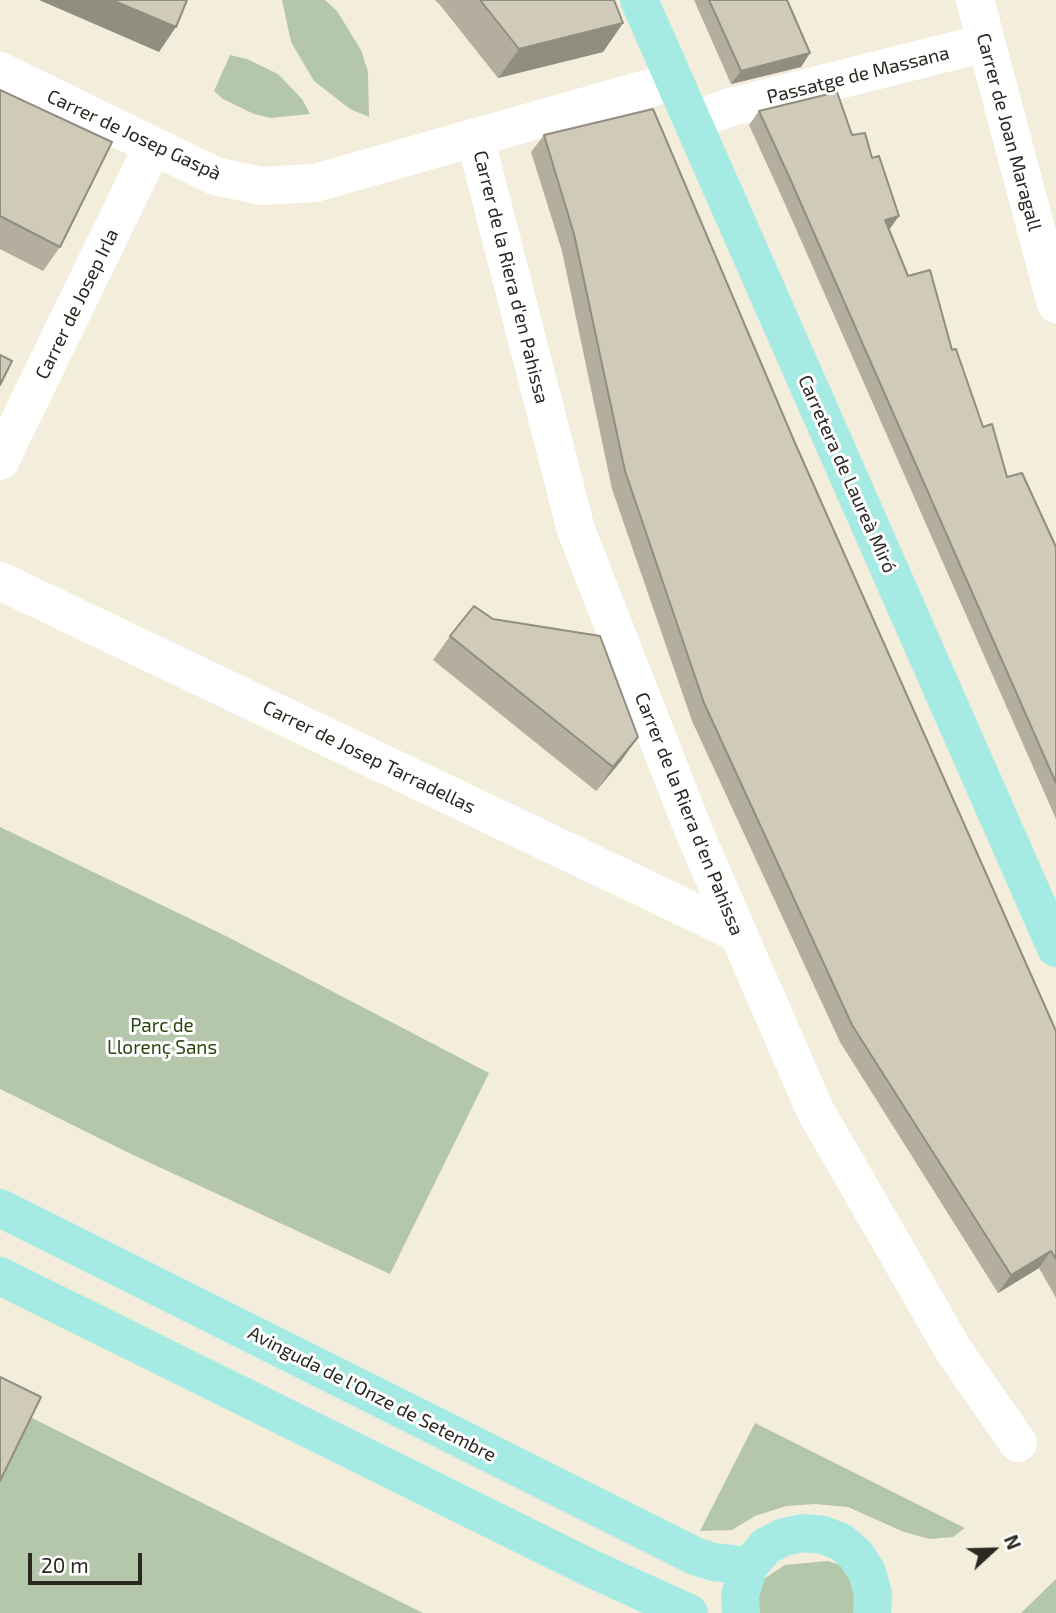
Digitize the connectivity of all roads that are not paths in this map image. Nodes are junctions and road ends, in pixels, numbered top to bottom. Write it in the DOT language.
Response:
graph roads {
  1 [pos="639,0"];
  2 [pos="975,0"];
  3 [pos="985,43"];
  4 [pos="0,72"];
  5 [pos="674,81"];
  6 [pos="692,121"];
  7 [pos="475,137"];
  8 [pos="153,146"];
  9 [pos="1056,304"];
  10 [pos="0,461"];
  11 [pos="0,581"];
  12 [pos="738,933"];
  13 [pos="1056,948"];
  14 [pos="0,1208"];
  15 [pos="0,1276"];
  16 [pos="1018,1443"];
  17 [pos="749,1566"];
  18 [pos="678,1610"];
  19 [pos="741,1613"];
  20 [pos="872,1613"];
  1 -- 5 [label="main road, Carretera de Laureà Miró"];
  2 -- 3 [label="street, Carrer de Joan Maragall"];
  3 -- 6 [label="street, Passatge de Massana"];
  3 -- 9 [label="street, Carrer de Joan Maragall"];
  4 -- 8 [label="street, Carrer de Josep Gaspà"];
  5 -- 6 [label="main road, Carretera de Laureà Miró"];
  5 -- 7 [label="street, Carrer de Josep Gaspà"];
  6 -- 13 [label="main road, Carretera de Laureà Miró"];
  7 -- 8 [label="street, Carrer de Josep Gaspà"];
  7 -- 12 [label="street, Carrer de la Riera d'en Pahissa"];
  8 -- 10 [label="street, Carrer de Josep Irla"];
  11 -- 12 [label="street, Carrer de Josep Tarradellas"];
  12 -- 16 [label="street, Carrer de la Riera d'en Pahissa"];
  14 -- 17 [label="main road, Avinguda de l'Onze de Setembre"];
  15 -- 18 [label="main road"];
  17 -- 19 [label="main road"];
  17 -- 20 [label="main road"];
}
